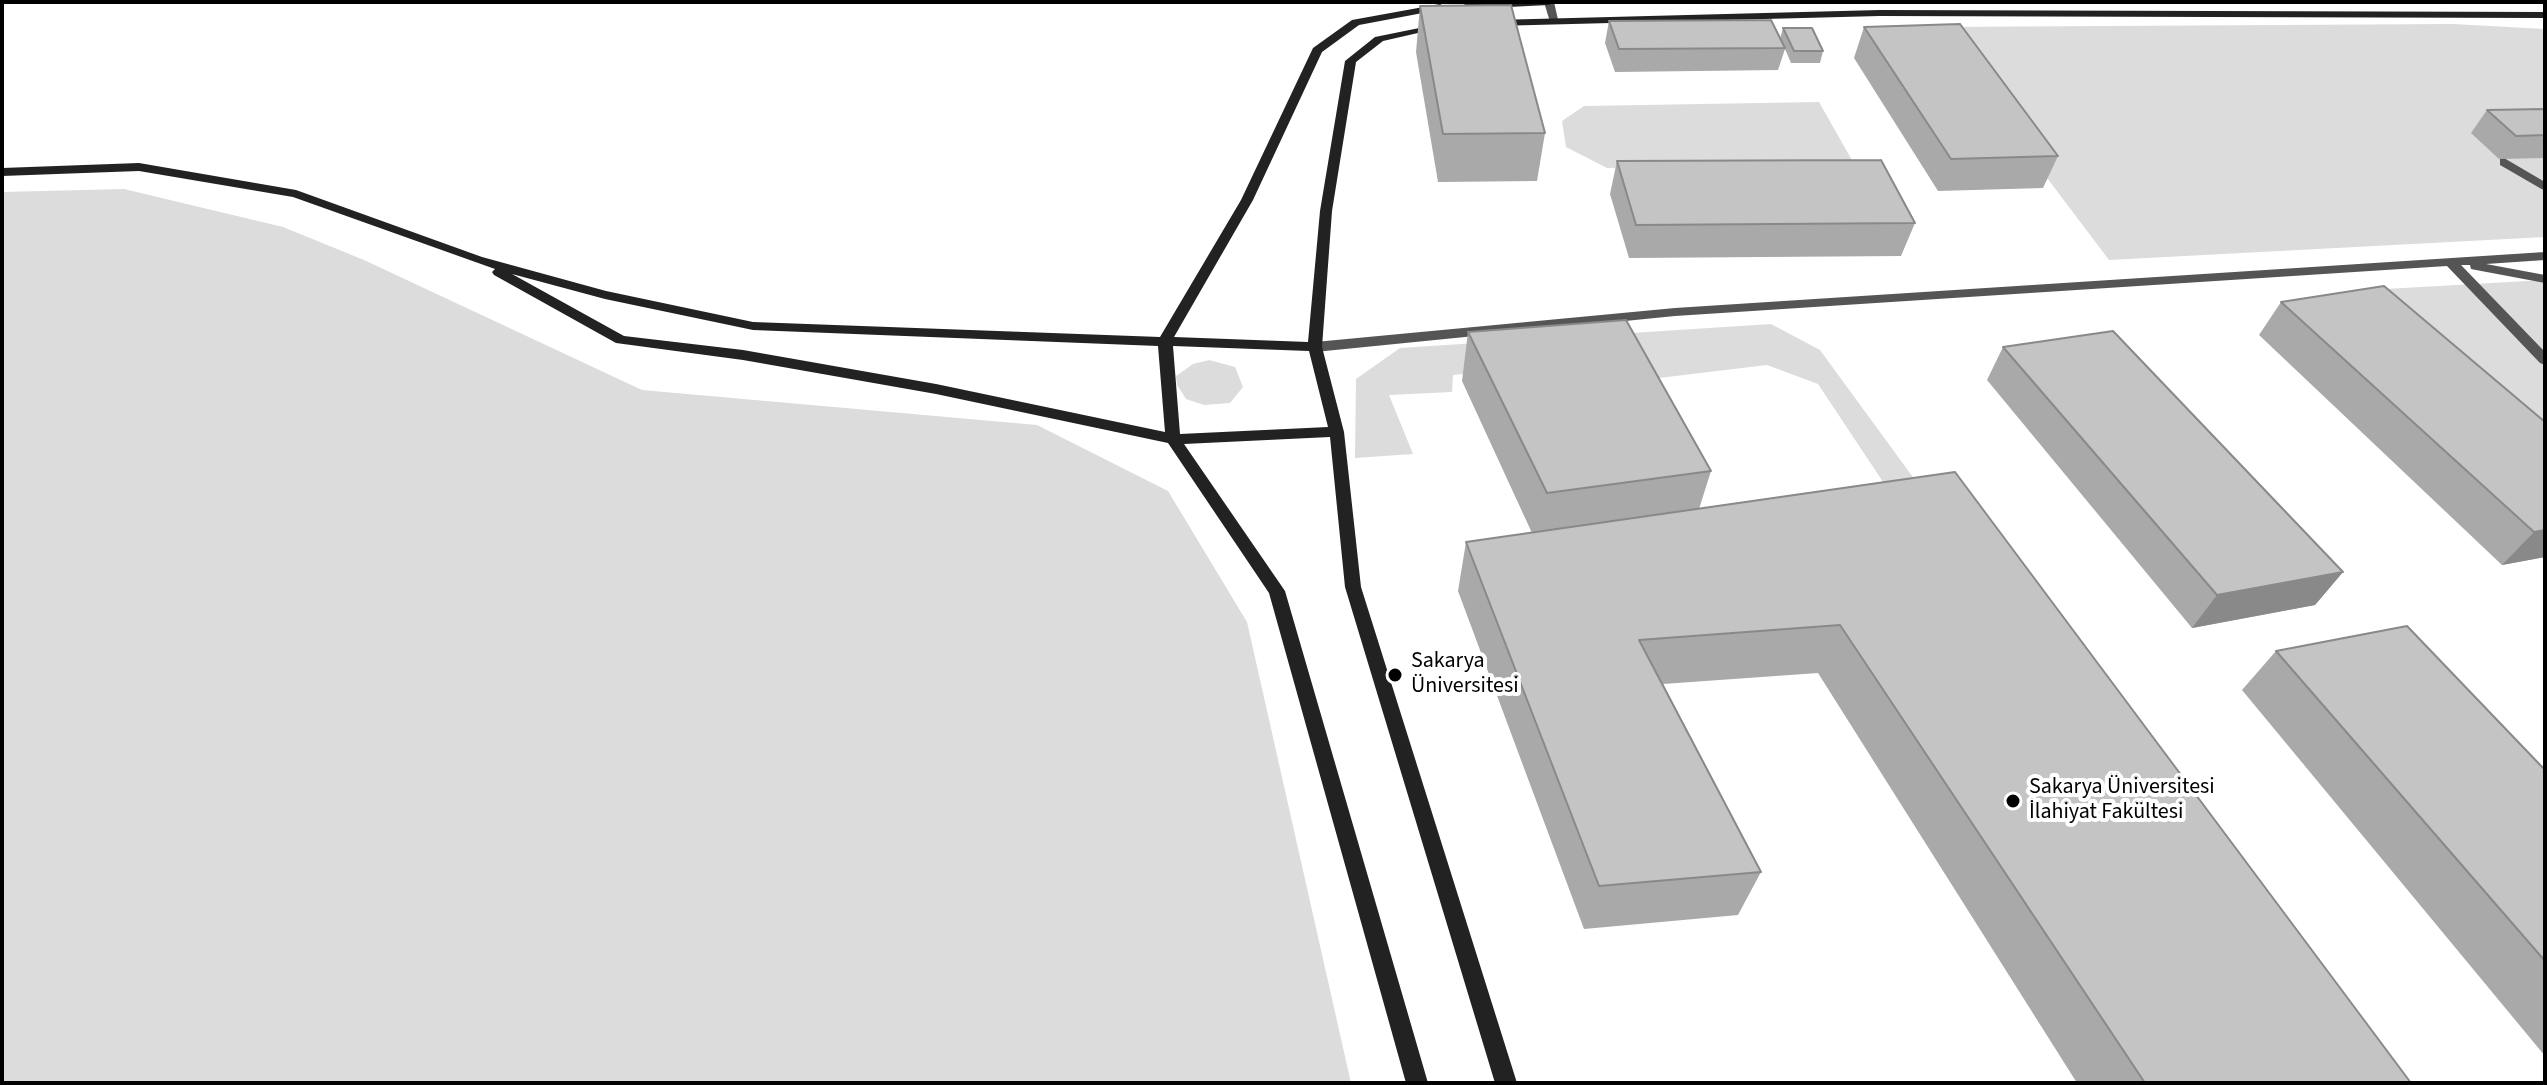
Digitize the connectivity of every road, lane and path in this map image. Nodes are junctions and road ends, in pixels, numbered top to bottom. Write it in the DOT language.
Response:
graph roads {
  1 [pos="1549,2"];
  2 [pos="2545,15"];
  3 [pos="1555,22"];
  4 [pos="1478,23"];
  5 [pos="1447,24"];
  6 [pos="2504,162"];
  7 [pos="2,172"];
  8 [pos="2545,187"];
  9 [pos="2545,256"];
  10 [pos="477,260"];
  11 [pos="2449,261"];
  12 [pos="2545,279"];
  13 [pos="1165,340"];
  14 [pos="1315,347"];
  15 [pos="2545,360"];
  16 [pos="1337,432"];
  17 [pos="1173,439"];
  18 [pos="1417,1083"];
  19 [pos="1506,1083"];
  1 -- 3 [label="street"];
  1 -- 13 [label="street"];
  2 -- 3 [label="street"];
  3 -- 4 [label="street"];
  5 -- 14 [label="street"];
  6 -- 8 [label="street"];
  7 -- 10 [label="street"];
  9 -- 11 [label="street"];
  10 -- 13 [label="street"];
  10 -- 17 [label="street"];
  11 -- 12 [label="street"];
  11 -- 14 [label="street"];
  11 -- 15 [label="street"];
  13 -- 14 [label="street"];
  13 -- 17 [label="street"];
  14 -- 16 [label="street"];
  16 -- 17 [label="street"];
  16 -- 19 [label="street"];
  17 -- 18 [label="street"];
}
